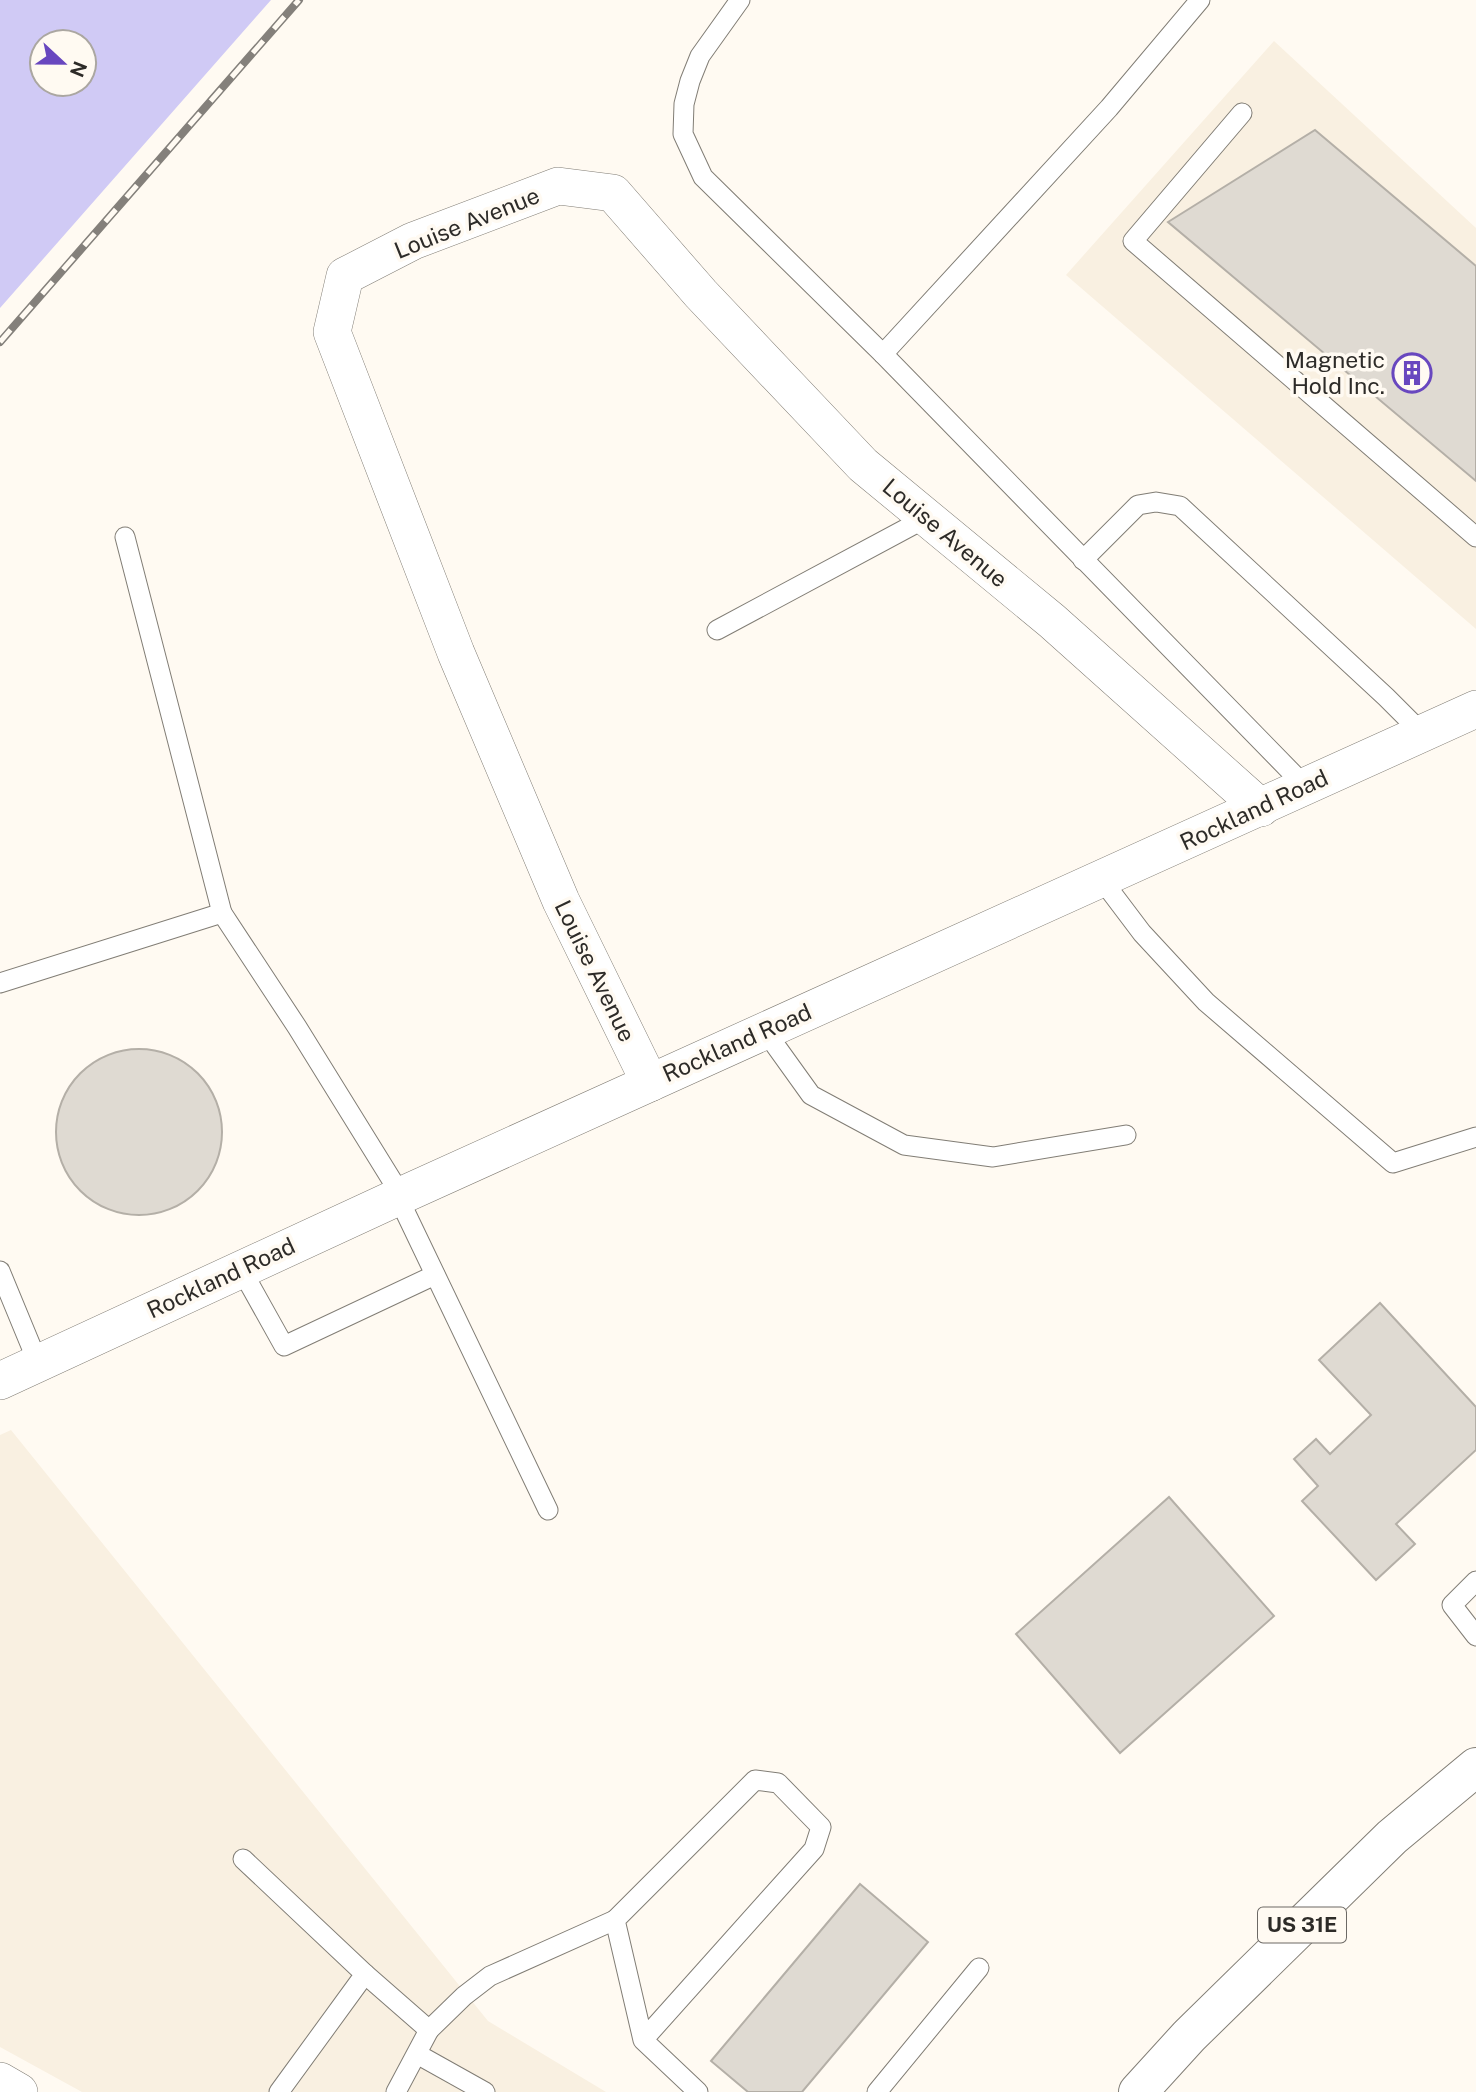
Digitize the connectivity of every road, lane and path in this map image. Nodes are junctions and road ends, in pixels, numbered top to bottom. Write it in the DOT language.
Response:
graph roads {
  1 [pos="740,0"];
  2 [pos="1200,0"];
  3 [pos="1242,113"];
  4 [pos="883,355"];
  5 [pos="926,518"];
  6 [pos="125,537"];
  7 [pos="1476,537"];
  8 [pos="1083,560"];
  9 [pos="717,630"];
  10 [pos="1476,709"];
  11 [pos="1422,733"];
  12 [pos="1305,786"];
  13 [pos="1261,808"];
  14 [pos="1102,880"];
  15 [pos="222,913"];
  16 [pos="0,983"];
  17 [pos="765,1031"];
  18 [pos="650,1083"];
  19 [pos="1126,1135"];
  20 [pos="1476,1136"];
  21 [pos="400,1196"];
  22 [pos="241,1269"];
  23 [pos="0,1271"];
  24 [pos="435,1275"];
  25 [pos="38,1363"];
  26 [pos="0,1381"];
  27 [pos="548,1510"];
  28 [pos="1476,1581"];
  29 [pos="1476,1636"];
  30 [pos="1476,1767"];
  31 [pos="243,1859"];
  32 [pos="615,1920"];
  33 [pos="979,1968"];
  34 [pos="365,1974"];
  35 [pos="429,2030"];
  36 [pos="643,2040"];
  37 [pos="417,2054"];
  38 [pos="0,2081"];
  39 [pos="19,2092"];
  40 [pos="279,2092"];
  41 [pos="396,2092"];
  42 [pos="485,2092"];
  43 [pos="698,2092"];
  44 [pos="877,2092"];
  45 [pos="1138,2092"];
  1 -- 4 [label="lane"];
  2 -- 4 [label="lane"];
  3 -- 7 [label="lane"];
  4 -- 8 [label="lane"];
  5 -- 9 [label="lane"];
  5 -- 13 [label="street, Louise Avenue"];
  5 -- 18 [label="street, Louise Avenue"];
  6 -- 15 [label="lane"];
  8 -- 11 [label="lane"];
  8 -- 12 [label="lane"];
  10 -- 11 [label="street, Rockland Road"];
  11 -- 12 [label="street, Rockland Road"];
  12 -- 13 [label="street, Rockland Road"];
  13 -- 14 [label="street, Rockland Road"];
  14 -- 17 [label="street, Rockland Road"];
  14 -- 20 [label="lane"];
  15 -- 16 [label="lane"];
  15 -- 21 [label="lane"];
  17 -- 18 [label="street, Rockland Road"];
  17 -- 19 [label="lane"];
  18 -- 21 [label="street, Rockland Road"];
  21 -- 22 [label="street, Rockland Road"];
  21 -- 24 [label="lane"];
  22 -- 24 [label="lane"];
  22 -- 25 [label="street, Rockland Road"];
  23 -- 25 [label="lane"];
  24 -- 27 [label="lane"];
  25 -- 26 [label="street, Rockland Road"];
  28 -- 29 [label="lane"];
  30 -- 45 [label="main road, US 31E"];
  31 -- 34 [label="lane"];
  32 -- 35 [label="lane"];
  32 -- 36 [label="lane"];
  32 -- 36 [label="lane"];
  33 -- 44 [label="lane"];
  34 -- 35 [label="lane"];
  34 -- 40 [label="lane"];
  35 -- 37 [label="lane"];
  36 -- 43 [label="lane"];
  37 -- 41 [label="lane"];
  37 -- 42 [label="lane"];
  38 -- 39 [label="street"];
}
